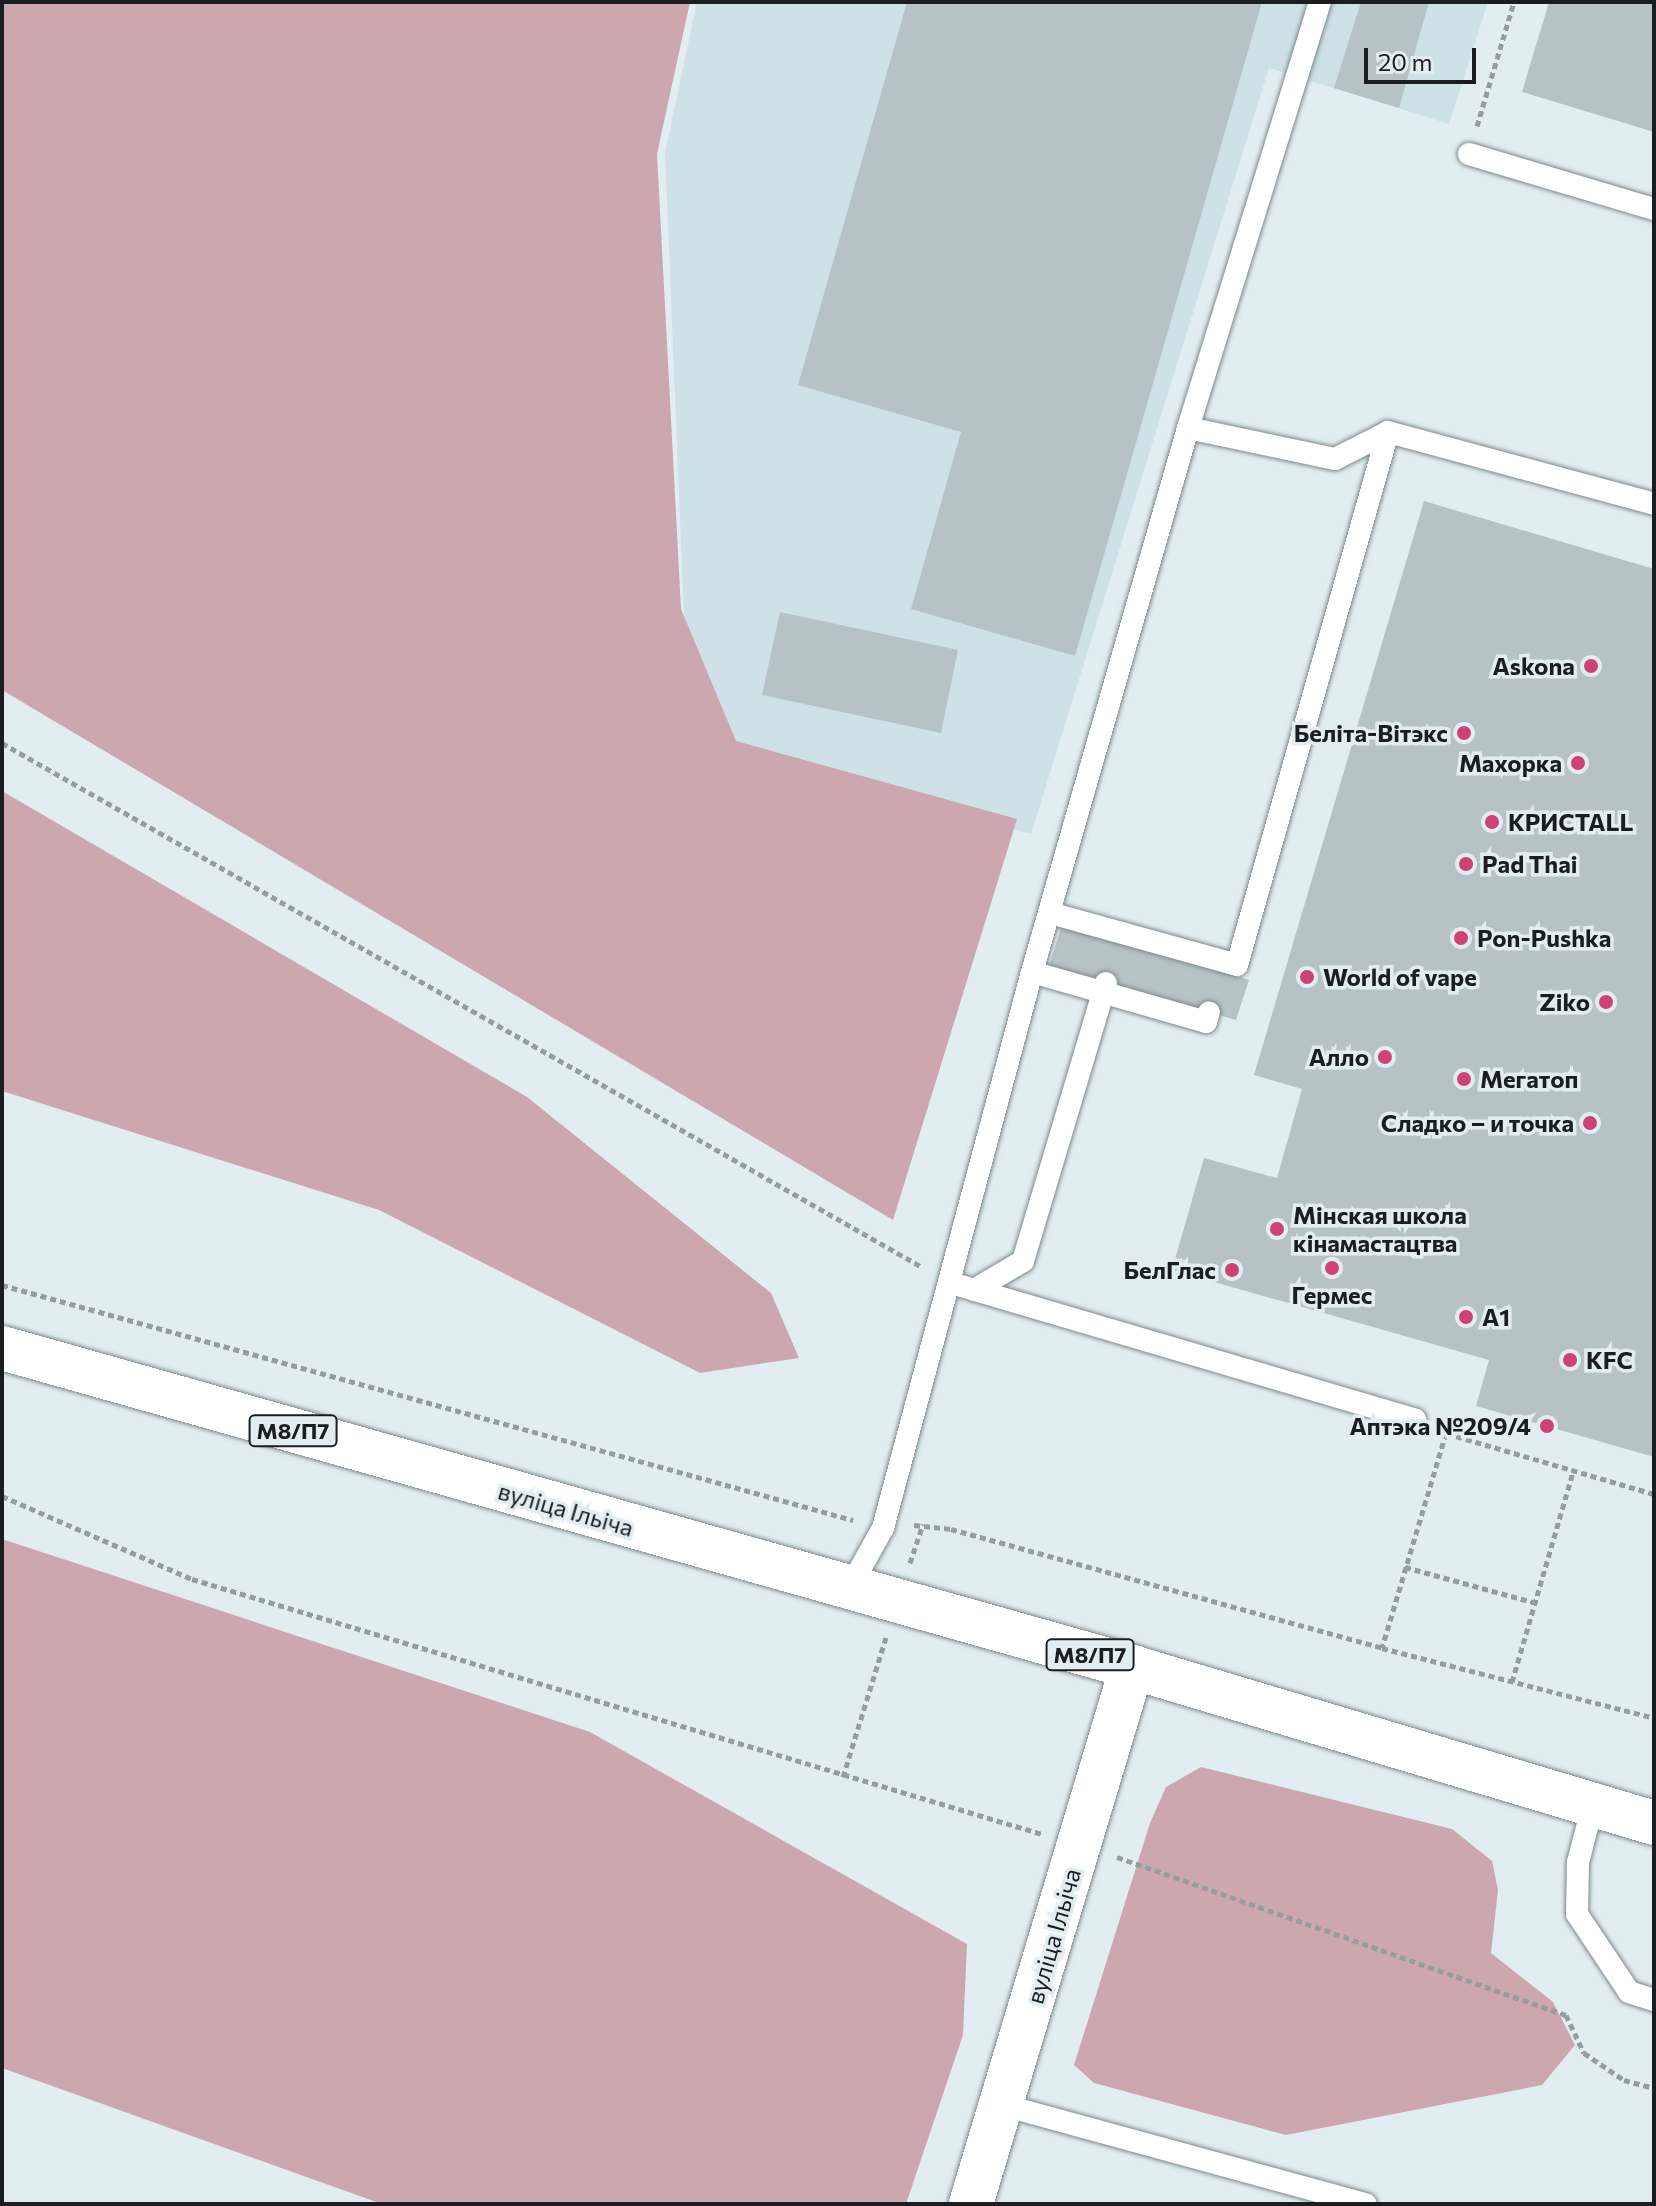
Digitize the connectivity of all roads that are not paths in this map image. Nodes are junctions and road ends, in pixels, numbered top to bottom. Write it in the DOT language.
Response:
graph roads {
  1 [pos="1320,2"];
  2 [pos="1469,154"];
  3 [pos="1654,209"];
  4 [pos="1188,428"];
  5 [pos="1388,432"];
  6 [pos="1654,504"];
  7 [pos="1050,913"];
  8 [pos="1032,972"];
  9 [pos="1105,988"];
  10 [pos="1209,1012"];
  11 [pos="951,1283"];
  12 [pos="974,1290"];
  13 [pos="2,1348"];
  14 [pos="1415,1420"];
  15 [pos="849,1589"];
  16 [pos="1132,1667"];
  17 [pos="1593,1805"];
  18 [pos="1654,1823"];
  19 [pos="1654,2000"];
  20 [pos="1003,2105"];
  21 [pos="971,2204"];
  22 [pos="1366,2204"];
  1 -- 4 [label="lane"];
  2 -- 3 [label="lane"];
  4 -- 5 [label="lane"];
  4 -- 7 [label="lane"];
  5 -- 6 [label="lane"];
  5 -- 7 [label="lane"];
  7 -- 8 [label="lane"];
  8 -- 9 [label="lane"];
  8 -- 11 [label="lane"];
  9 -- 10 [label="lane"];
  9 -- 12 [label="lane"];
  11 -- 12 [label="lane"];
  11 -- 15 [label="lane"];
  12 -- 14 [label="lane"];
  13 -- 15 [label="main road, вуліца Ільіча / М8/П7"];
  15 -- 16 [label="main road, вуліца Ільіча / М8/П7"];
  16 -- 17 [label="main road, вуліца Ільіча / М8/П7"];
  16 -- 20 [label="main road, вуліца Ільіча"];
  17 -- 18 [label="main road, вуліца Ільіча / М8/П7"];
  17 -- 19 [label="lane"];
  20 -- 21 [label="main road, вуліца Ільіча"];
  20 -- 22 [label="lane"];
}
